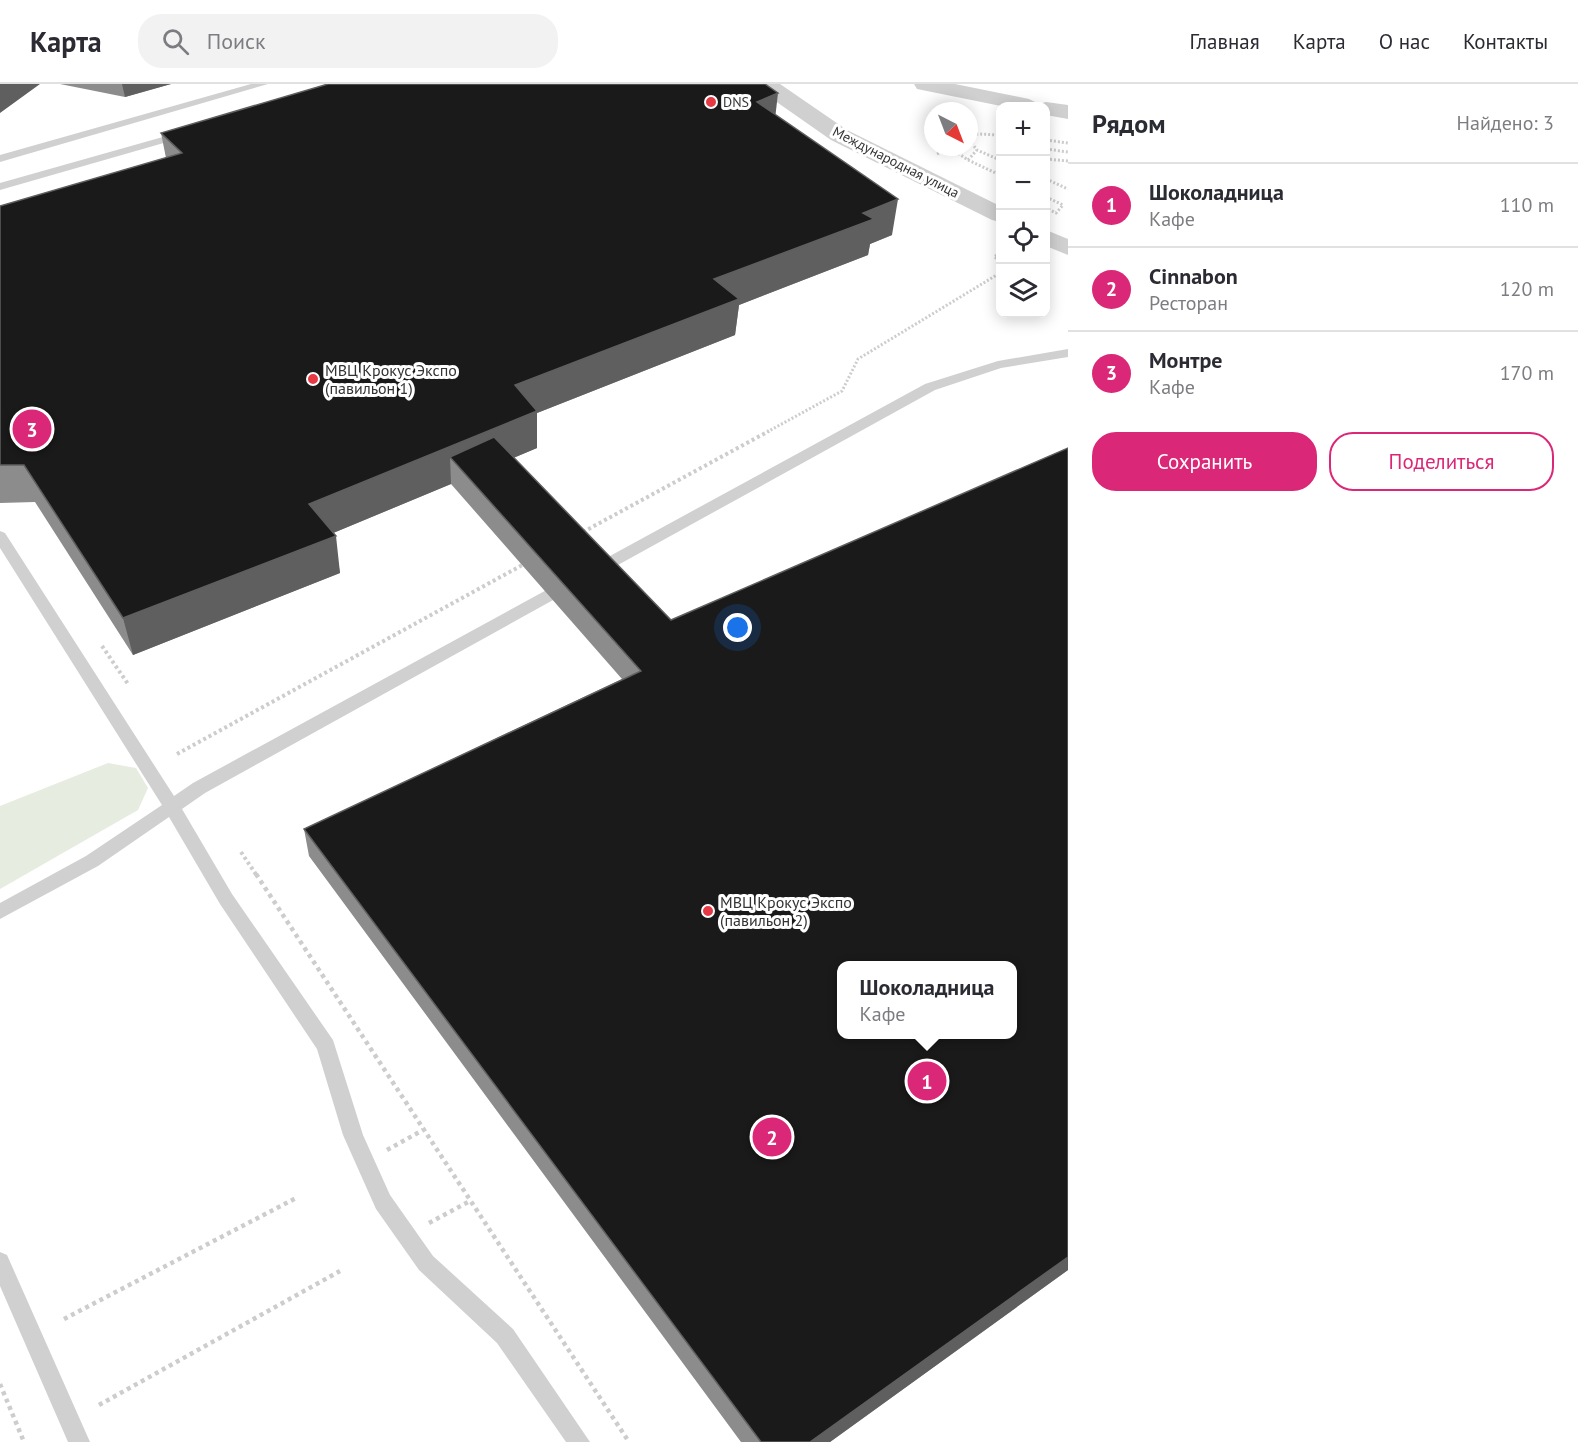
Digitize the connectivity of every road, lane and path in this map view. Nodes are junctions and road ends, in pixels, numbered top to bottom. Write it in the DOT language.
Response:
graph roads {
  1 [pos="263,84"];
  2 [pos="766,84"];
  3 [pos="925,84"];
  4 [pos="1010,102"];
  5 [pos="1050,110"];
  6 [pos="1068,112"];
  7 [pos="195,130"];
  8 [pos="978,134"];
  9 [pos="996,135"];
  10 [pos="1050,141"];
  11 [pos="1068,143"];
  12 [pos="978,150"];
  13 [pos="1050,150"];
  14 [pos="1068,152"];
  15 [pos="962,156"];
  16 [pos="972,156"];
  17 [pos="996,158"];
  18 [pos="0,159"];
  19 [pos="1050,159"];
  20 [pos="968,160"];
  21 [pos="1068,161"];
  22 [pos="996,173"];
  23 [pos="1050,181"];
  24 [pos="0,187"];
  25 [pos="1068,189"];
  26 [pos="1050,198"];
  27 [pos="1050,210"];
  28 [pos="996,212"];
  29 [pos="1050,239"];
  30 [pos="1068,248"];
  31 [pos="996,275"];
  32 [pos="1068,353"];
  33 [pos="580,534"];
  34 [pos="0,536"];
  35 [pos="528,562"];
  36 [pos="177,754"];
  37 [pos="172,807"];
  38 [pos="241,852"];
  39 [pos="0,912"];
  40 [pos="423,1130"];
  41 [pos="379,1154"];
  42 [pos="298,1197"];
  43 [pos="470,1201"];
  44 [pos="423,1226"];
  45 [pos="0,1262"];
  46 [pos="340,1271"];
  47 [pos="64,1319"];
  48 [pos="0,1384"];
  49 [pos="99,1405"];
  50 [pos="24,1442"];
  51 [pos="79,1442"];
  52 [pos="579,1442"];
  53 [pos="629,1442"];
  1 -- 18 [label="lane"];
  2 -- 28 [label="street, Международная улица"];
  3 -- 4 [label="street"];
  5 -- 6 [label="street"];
  7 -- 24 [label="lane"];
  8 -- 9 [label="path"];
  10 -- 11 [label="path"];
  12 -- 17 [label="path"];
  13 -- 14 [label="path"];
  15 -- 20 [label="path"];
  16 -- 20 [label="path"];
  19 -- 21 [label="path"];
  20 -- 22 [label="path"];
  23 -- 25 [label="path"];
  26 -- 27 [label="path"];
  29 -- 30 [label="street"];
  31 -- 33 [label="path"];
  32 -- 37 [label="lane"];
  34 -- 37 [label="lane"];
  35 -- 36 [label="path"];
  37 -- 39 [label="lane"];
  37 -- 52 [label="lane"];
  38 -- 40 [label="path"];
  40 -- 41 [label="path"];
  40 -- 43 [label="path"];
  42 -- 47 [label="path"];
  43 -- 44 [label="path"];
  43 -- 53 [label="path"];
  45 -- 51 [label="lane"];
  46 -- 49 [label="path"];
  48 -- 50 [label="path"];
}
